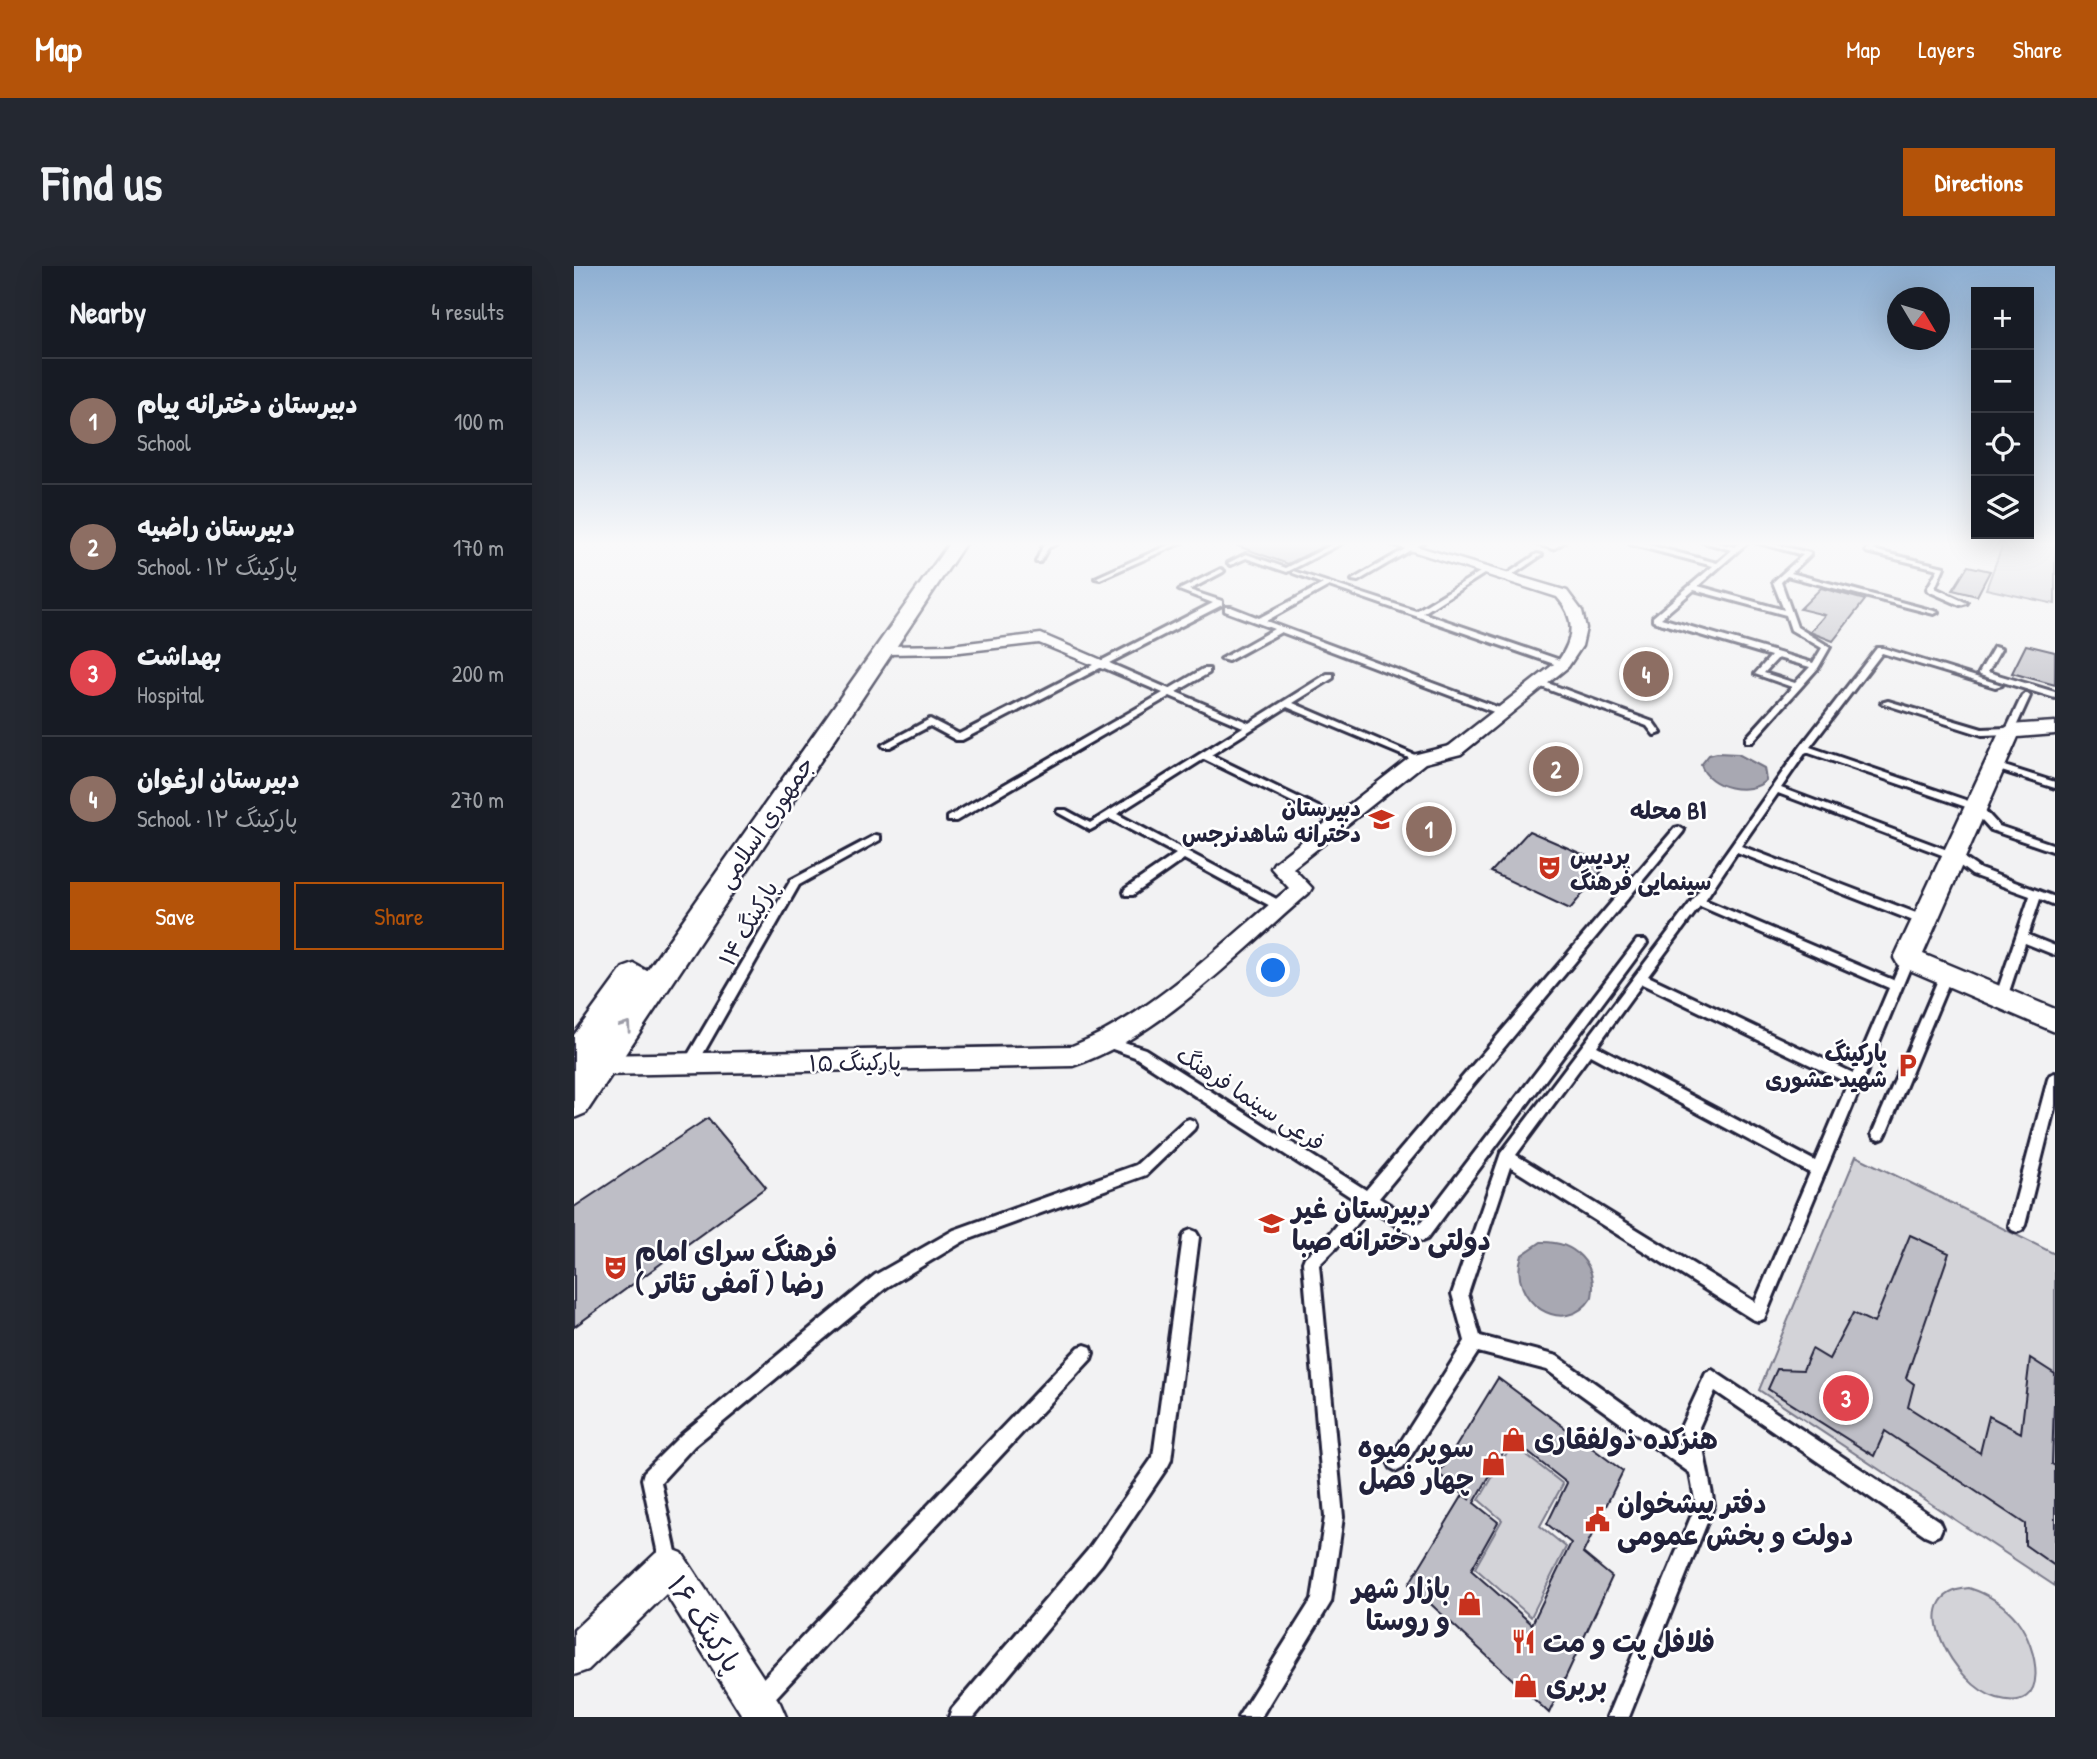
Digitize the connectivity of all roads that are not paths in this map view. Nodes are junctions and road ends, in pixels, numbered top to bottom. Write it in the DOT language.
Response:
graph roads {
  1 [pos="897,610"];
  2 [pos="913,610"];
  3 [pos="1206,610"];
  4 [pos="1230,610"];
  5 [pos="1280,610"];
  6 [pos="1404,610"];
  7 [pos="1424,610"];
  8 [pos="1575,610"];
  9 [pos="1667,610"];
  10 [pos="1774,610"];
  11 [pos="1787,610"];
  12 [pos="1925,610"];
  13 [pos="1934,612"];
  14 [pos="1417,614"];
  15 [pos="1789,614"];
  16 [pos="1259,621"];
  17 [pos="1280,629"];
  18 [pos="1997,649"];
  19 [pos="886,650"];
  20 [pos="1776,655"];
  21 [pos="1226,659"];
  22 [pos="1103,664"];
  23 [pos="1563,664"];
  24 [pos="1815,666"];
  25 [pos="1206,671"];
  26 [pos="1330,676"];
  27 [pos="1539,683"];
  28 [pos="1998,685"];
  29 [pos="1797,686"];
  30 [pos="1169,692"];
  31 [pos="2055,695"];
  32 [pos="2026,696"];
  33 [pos="1286,703"];
  34 [pos="1885,703"];
  35 [pos="1502,712"];
  36 [pos="1249,726"];
  37 [pos="2055,728"];
  38 [pos="2010,731"];
  39 [pos="1657,733"];
  40 [pos="1749,740"];
  41 [pos="887,746"];
  42 [pos="1804,748"];
  43 [pos="1203,755"];
  44 [pos="1419,759"];
  45 [pos="1995,766"];
  46 [pos="2055,785"];
  47 [pos="1776,789"];
  48 [pos="1976,807"];
  49 [pos="1062,812"];
  50 [pos="1110,814"];
  51 [pos="952,819"];
  52 [pos="1339,821"];
  53 [pos="1679,830"];
  54 [pos="876,838"];
  55 [pos="1736,848"];
  56 [pos="2055,849"];
  57 [pos="1183,854"];
  58 [pos="1954,856"];
  59 [pos="1129,892"];
  60 [pos="2036,894"];
  61 [pos="1698,901"];
  62 [pos="2055,901"];
  63 [pos="697,905"];
  64 [pos="1280,906"];
  65 [pos="1925,921"];
  66 [pos="2021,937"];
  67 [pos="1641,943"];
  68 [pos="2055,951"];
  69 [pos="1908,958"];
  70 [pos="1945,975"];
  71 [pos="1641,978"];
  72 [pos="1896,986"];
  73 [pos="2001,999"];
  74 [pos="2055,1021"];
  75 [pos="1109,1042"];
  76 [pos="1589,1048"];
  77 [pos="587,1063"];
  78 [pos="690,1064"];
  79 [pos="2055,1079"];
  80 [pos="1856,1081"];
  81 [pos="574,1103"];
  82 [pos="1189,1125"];
  83 [pos="1879,1134"];
  84 [pos="1506,1157"];
  85 [pos="1819,1170"];
  86 [pos="1365,1200"];
  87 [pos="2017,1225"];
  88 [pos="1191,1237"];
  89 [pos="1474,1343"];
  90 [pos="1085,1353"];
  91 [pos="1397,1462"];
  92 [pos="1698,1468"];
  93 [pos="1932,1528"];
  94 [pos="669,1566"];
  95 [pos="574,1656"];
  96 [pos="761,1709"];
  97 [pos="960,1717"];
  98 [pos="1249,1717"];
  99 [pos="1618,1717"];
  1 -- 63 [label="main road, جمهوری اسلامی"];
  2 -- 19 [label="main road, جمهوری اسلامی"];
  3 -- 22 [label="lane"];
  4 -- 16 [label="lane"];
  5 -- 16 [label="lane"];
  6 -- 14 [label="lane"];
  7 -- 14 [label="lane"];
  8 -- 23 [label="street"];
  9 -- 20 [label="lane"];
  10 -- 15 [label="lane"];
  11 -- 15 [label="lane"];
  12 -- 13 [label="lane"];
  14 -- 23 [label="lane"];
  15 -- 24 [label="lane"];
  16 -- 17 [label="lane"];
  17 -- 21 [label="lane"];
  17 -- 35 [label="lane"];
  18 -- 31 [label="lane"];
  19 -- 22 [label="street"];
  19 -- 63 [label="main road, جمهوری اسلامی"];
  20 -- 24 [label="lane"];
  20 -- 29 [label="lane"];
  22 -- 30 [label="lane"];
  22 -- 41 [label="lane"];
  23 -- 27 [label="street"];
  24 -- 29 [label="lane"];
  25 -- 30 [label="lane"];
  26 -- 33 [label="lane"];
  27 -- 35 [label="street"];
  27 -- 39 [label="lane"];
  28 -- 42 [label="lane"];
  29 -- 40 [label="lane"];
  30 -- 36 [label="lane"];
  30 -- 51 [label="lane"];
  32 -- 38 [label="lane"];
  33 -- 36 [label="lane"];
  33 -- 44 [label="lane"];
  34 -- 38 [label="lane"];
  35 -- 44 [label="street"];
  36 -- 43 [label="lane"];
  37 -- 38 [label="street"];
  38 -- 45 [label="street"];
  42 -- 47 [label="lane"];
  42 -- 48 [label="lane"];
  43 -- 50 [label="lane"];
  43 -- 52 [label="lane"];
  44 -- 52 [label="street"];
  45 -- 46 [label="lane"];
  45 -- 48 [label="street"];
  47 -- 55 [label="lane"];
  47 -- 58 [label="lane"];
  48 -- 56 [label="lane"];
  48 -- 58 [label="street"];
  49 -- 50 [label="lane"];
  50 -- 57 [label="lane"];
  52 -- 64 [label="street, پارکینگ ۱۵"];
  53 -- 86 [label="lane"];
  54 -- 78 [label="lane, پارکینگ ۱۴"];
  55 -- 61 [label="lane"];
  55 -- 65 [label="lane"];
  57 -- 59 [label="lane"];
  57 -- 64 [label="lane"];
  58 -- 60 [label="lane"];
  58 -- 65 [label="street"];
  60 -- 62 [label="lane"];
  60 -- 66 [label="lane"];
  61 -- 71 [label="lane"];
  61 -- 72 [label="lane"];
  63 -- 77 [label="main road, جمهوری اسلامی"];
  64 -- 75 [label="street, پارکینگ ۱۵"];
  65 -- 69 [label="street"];
  66 -- 68 [label="lane"];
  66 -- 73 [label="lane"];
  67 -- 86 [label="lane, فرعی سینما فرهنگ"];
  69 -- 70 [label="street"];
  69 -- 72 [label="lane"];
  70 -- 73 [label="street"];
  70 -- 83 [label="lane"];
  71 -- 76 [label="lane"];
  71 -- 80 [label="lane"];
  72 -- 80 [label="lane"];
  73 -- 74 [label="street"];
  75 -- 78 [label="street, پارکینگ ۱۵"];
  75 -- 86 [label="lane, فرعی سینما فرهنگ"];
  76 -- 84 [label="lane"];
  76 -- 85 [label="lane"];
  77 -- 78 [label="street, پارکینگ ۱۵"];
  77 -- 81 [label="main road, جمهوری اسلامی"];
  79 -- 87 [label="lane"];
  80 -- 85 [label="lane"];
  82 -- 94 [label="lane"];
  84 -- 85 [label="lane"];
  84 -- 89 [label="lane"];
  86 -- 98 [label="lane"];
  88 -- 97 [label="lane"];
  89 -- 91 [label="lane"];
  89 -- 92 [label="lane"];
  90 -- 96 [label="lane"];
  92 -- 93 [label="lane"];
  92 -- 99 [label="lane"];
  94 -- 95 [label="street, پارکینگ ۱۶"];
  94 -- 96 [label="street, پارکینگ ۱۶"];
}
